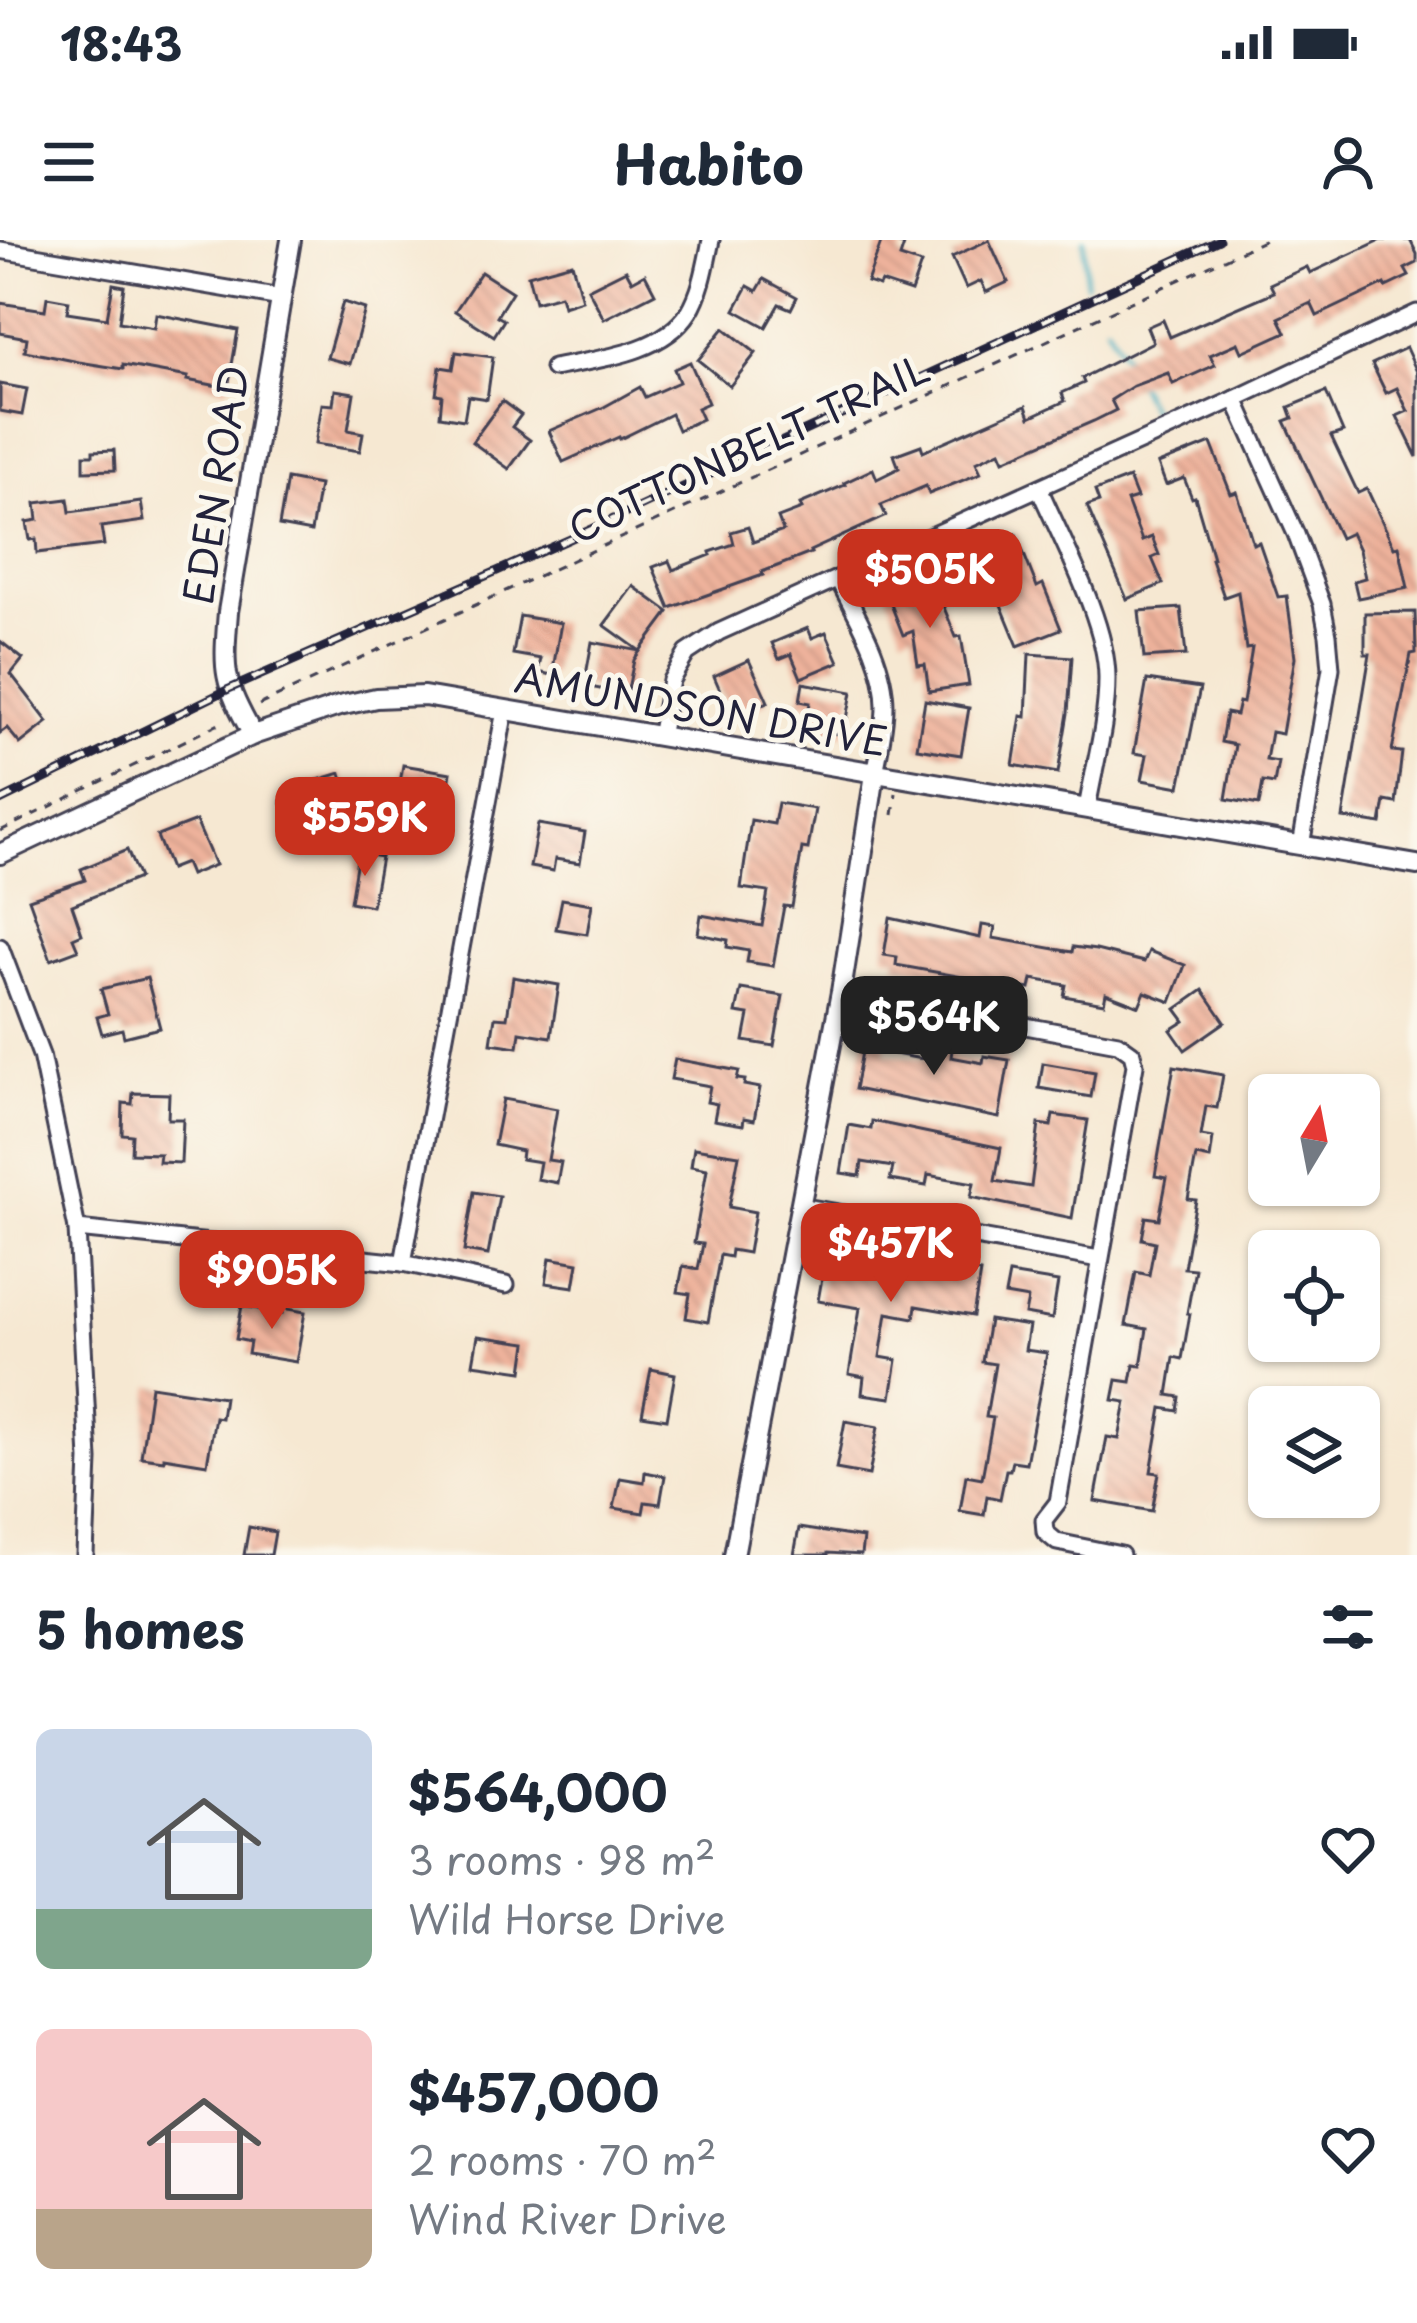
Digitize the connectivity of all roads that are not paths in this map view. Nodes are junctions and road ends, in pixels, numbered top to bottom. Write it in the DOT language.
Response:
graph roads {
  1 [pos="291,240"];
  2 [pos="711,240"];
  3 [pos="0,250"];
  4 [pos="281,298"];
  5 [pos="1417,313"];
  6 [pos="553,368"];
  7 [pos="1235,399"];
  8 [pos="1039,488"];
  9 [pos="838,580"];
  10 [pos="505,710"];
  11 [pos="253,735"];
  12 [pos="659,736"];
  13 [pos="875,774"];
  14 [pos="1087,809"];
  15 [pos="1301,846"];
  16 [pos="0,854"];
  17 [pos="1417,866"];
  18 [pos="0,947"];
  19 [pos="841,992"];
  20 [pos="799,1206"];
  21 [pos="77,1229"];
  22 [pos="1100,1259"];
  23 [pos="404,1263"];
  24 [pos="506,1285"];
  25 [pos="85,1555"];
  26 [pos="734,1555"];
  27 [pos="1120,1555"];
  1 -- 4 [label="street, EDEN ROAD"];
  2 -- 6 [label="street"];
  3 -- 4 [label="street"];
  4 -- 11 [label="street, EDEN ROAD"];
  5 -- 7 [label="street"];
  7 -- 8 [label="street"];
  7 -- 15 [label="street"];
  8 -- 9 [label="street"];
  8 -- 14 [label="street"];
  9 -- 12 [label="street"];
  9 -- 13 [label="street"];
  10 -- 11 [label="street, AMUNDSON DRIVE"];
  10 -- 12 [label="street, AMUNDSON DRIVE"];
  10 -- 23 [label="street"];
  11 -- 16 [label="street, AMUNDSON DRIVE"];
  12 -- 13 [label="street, AMUNDSON DRIVE"];
  13 -- 14 [label="street, AMUNDSON DRIVE"];
  13 -- 19 [label="street"];
  14 -- 15 [label="street, AMUNDSON DRIVE"];
  15 -- 17 [label="street, AMUNDSON DRIVE"];
  18 -- 21 [label="street"];
  19 -- 20 [label="street"];
  19 -- 22 [label="street"];
  20 -- 22 [label="street"];
  20 -- 26 [label="street"];
  21 -- 23 [label="street"];
  21 -- 25 [label="street"];
  22 -- 27 [label="street"];
  23 -- 24 [label="street"];
}
